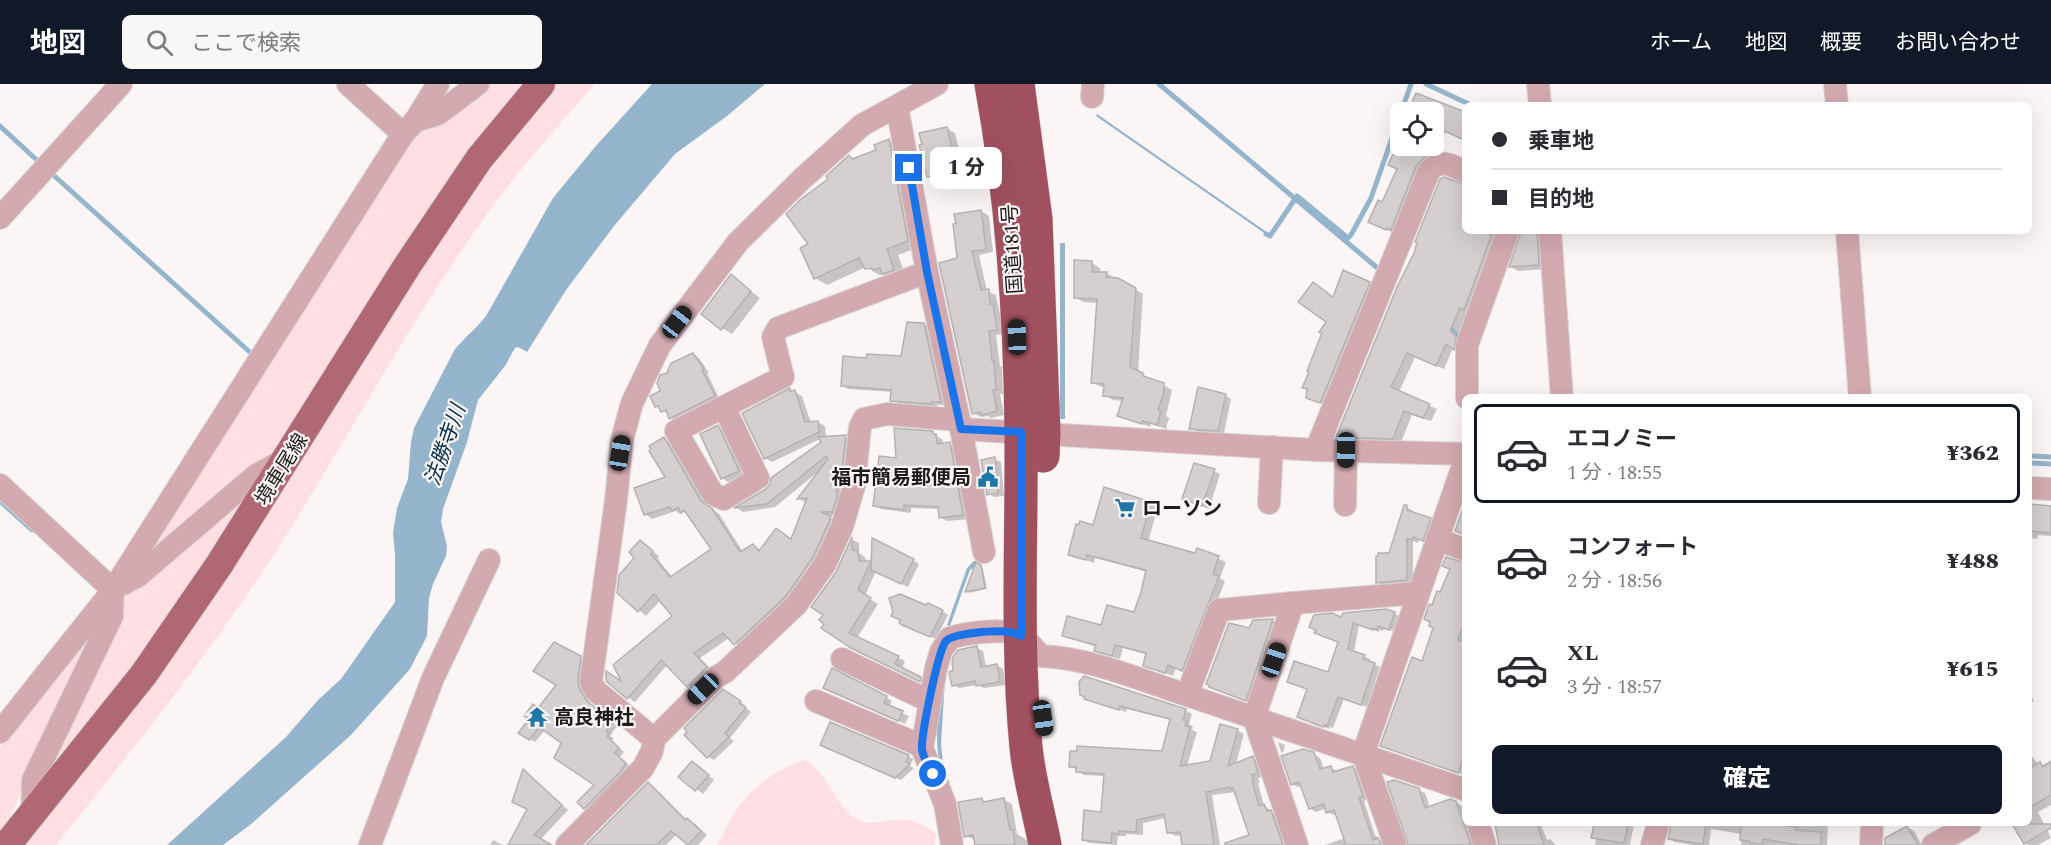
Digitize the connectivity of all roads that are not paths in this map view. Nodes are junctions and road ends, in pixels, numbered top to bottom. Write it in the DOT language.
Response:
graph roads {
  1 [pos="121,84"];
  2 [pos="348,84"];
  3 [pos="438,84"];
  4 [pos="478,84"];
  5 [pos="541,84"];
  6 [pos="938,84"];
  7 [pos="991,84"];
  8 [pos="1018,84"];
  9 [pos="1538,84"];
  10 [pos="1835,84"];
  11 [pos="1540,102"];
  12 [pos="1837,102"];
  13 [pos="897,106"];
  14 [pos="409,127"];
  15 [pos="1462,170"];
  16 [pos="0,218"];
  17 [pos="1507,234"];
  18 [pos="1550,234"];
  19 [pos="1847,234"];
  20 [pos="927,272"];
  21 [pos="1467,394"];
  22 [pos="1562,394"];
  23 [pos="1860,394"];
  24 [pos="724,407"];
  25 [pos="960,424"];
  26 [pos="1032,432"];
  27 [pos="1272,447"];
  28 [pos="1316,450"];
  29 [pos="1346,450"];
  30 [pos="1462,455"];
  31 [pos="287,459"];
  32 [pos="1462,467"];
  33 [pos="0,485"];
  34 [pos="2032,488"];
  35 [pos="2051,489"];
  36 [pos="1269,503"];
  37 [pos="1345,505"];
  38 [pos="1437,539"];
  39 [pos="1462,548"];
  40 [pos="984,552"];
  41 [pos="489,560"];
  42 [pos="113,590"];
  43 [pos="1418,593"];
  44 [pos="1293,603"];
  45 [pos="1031,646"];
  46 [pos="842,659"];
  47 [pos="1187,695"];
  48 [pos="816,701"];
  49 [pos="929,701"];
  50 [pos="1254,718"];
  51 [pos="0,732"];
  52 [pos="654,739"];
  53 [pos="922,746"];
  54 [pos="1363,754"];
  55 [pos="1462,789"];
  56 [pos="32,814"];
  57 [pos="1479,826"];
  58 [pos="1657,826"];
  59 [pos="1872,826"];
  60 [pos="1966,826"];
  61 [pos="8,845"];
  62 [pos="369,845"];
  63 [pos="567,845"];
  64 [pos="952,845"];
  65 [pos="1045,845"];
  66 [pos="1064,845"];
  67 [pos="1297,845"];
  68 [pos="1395,845"];
  69 [pos="1485,845"];
  70 [pos="1652,845"];
  71 [pos="1871,845"];
  72 [pos="1933,845"];
  1 -- 16 [label="street"];
  2 -- 14 [label="street"];
  3 -- 14 [label="street"];
  4 -- 14 [label="street"];
  5 -- 31 [label="main road, 境車尾線"];
  6 -- 13 [label="street"];
  7 -- 26 [label="highway, 国道181号"];
  8 -- 26 [label="highway, 国道181号"];
  9 -- 11 [label="street"];
  10 -- 12 [label="street"];
  13 -- 20 [label="street"];
  13 -- 52 [label="street"];
  14 -- 42 [label="street"];
  15 -- 28 [label="street"];
  17 -- 21 [label="street"];
  18 -- 22 [label="street"];
  19 -- 23 [label="street"];
  20 -- 24 [label="street"];
  20 -- 25 [label="street"];
  25 -- 26 [label="street"];
  25 -- 40 [label="street"];
  25 -- 52 [label="street"];
  26 -- 27 [label="street"];
  26 -- 45 [label="highway, 国道181号"];
  27 -- 28 [label="street"];
  27 -- 36 [label="street"];
  28 -- 29 [label="street"];
  29 -- 30 [label="street"];
  29 -- 37 [label="street"];
  31 -- 42 [label="street"];
  31 -- 56 [label="main road, 境車尾線"];
  32 -- 38 [label="street"];
  33 -- 42 [label="street"];
  34 -- 35 [label="street"];
  38 -- 39 [label="street"];
  38 -- 43 [label="street"];
  41 -- 62 [label="street"];
  42 -- 51 [label="street"];
  42 -- 56 [label="street"];
  43 -- 44 [label="street"];
  43 -- 54 [label="street"];
  44 -- 47 [label="street"];
  44 -- 50 [label="street"];
  45 -- 47 [label="street"];
  45 -- 49 [label="street"];
  45 -- 65 [label="highway, 国道181号"];
  45 -- 66 [label="highway, 国道181号"];
  46 -- 49 [label="street"];
  47 -- 50 [label="street"];
  48 -- 53 [label="street"];
  49 -- 53 [label="street"];
  50 -- 54 [label="street"];
  50 -- 67 [label="street"];
  52 -- 63 [label="street"];
  53 -- 64 [label="street"];
  54 -- 55 [label="street"];
  54 -- 68 [label="street"];
  56 -- 61 [label="main road, 境車尾線"];
  57 -- 69 [label="street"];
  58 -- 70 [label="street"];
  59 -- 71 [label="street"];
  60 -- 72 [label="street"];
}
